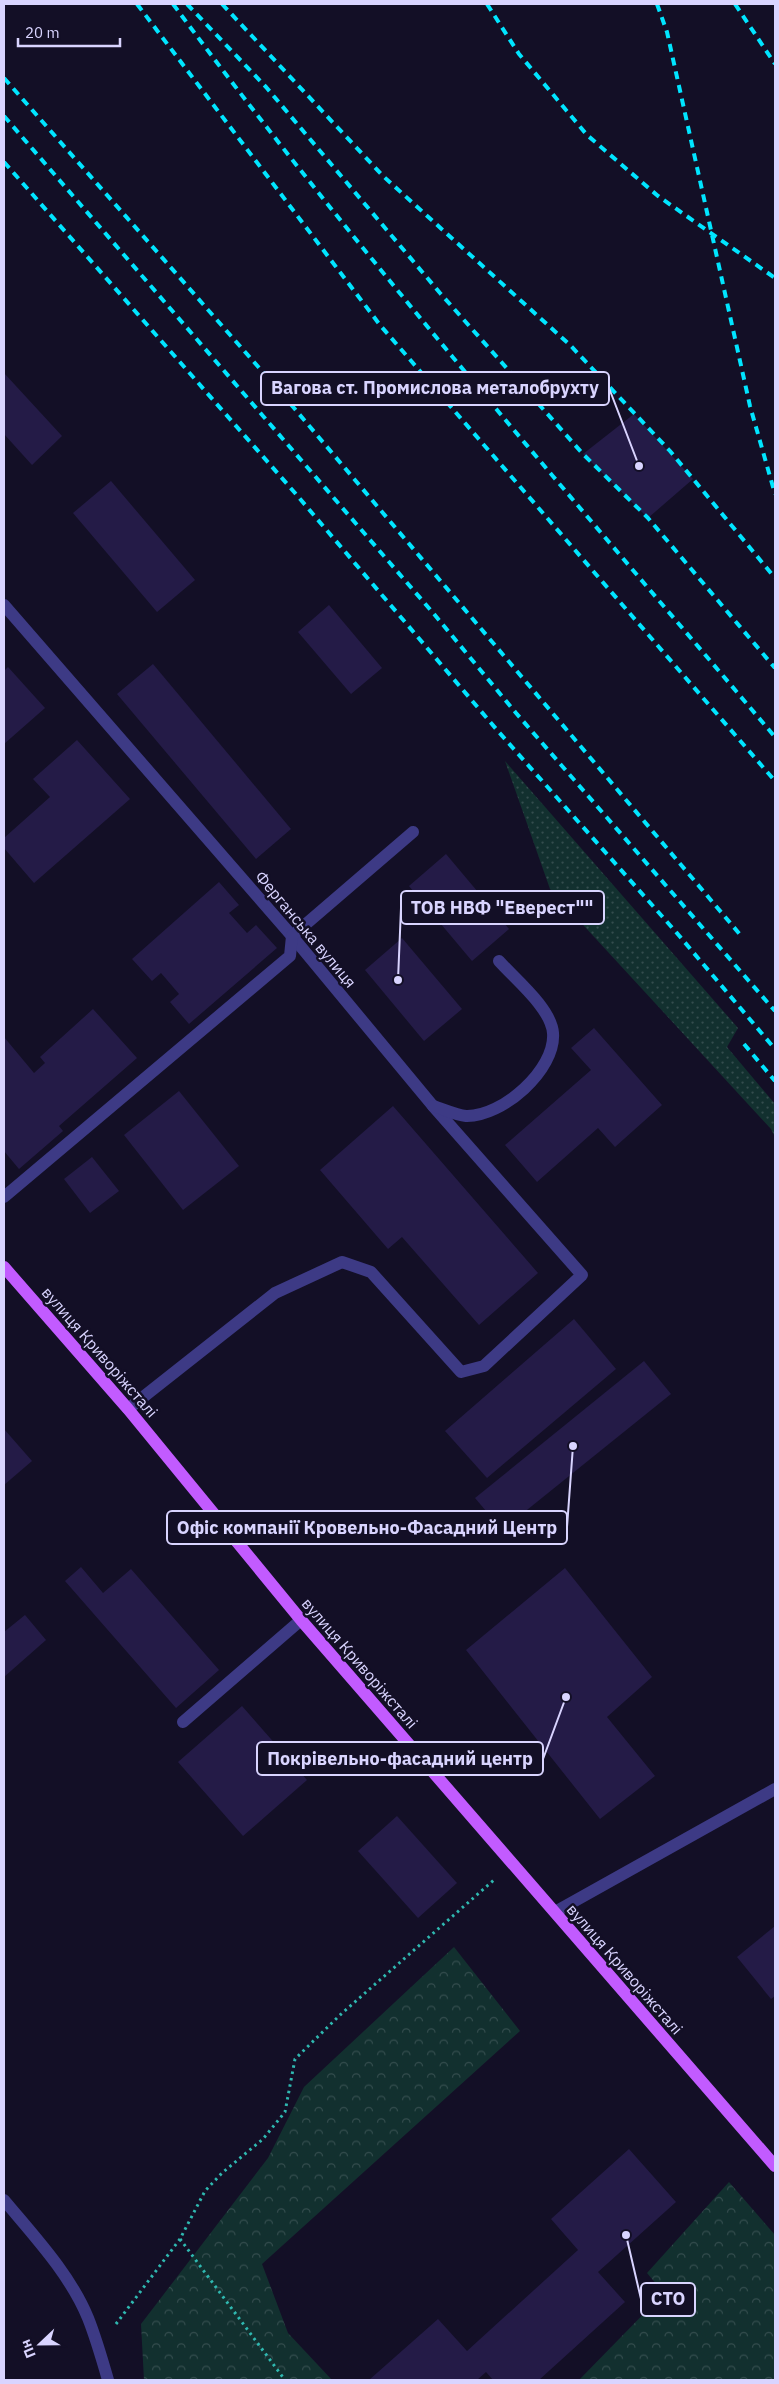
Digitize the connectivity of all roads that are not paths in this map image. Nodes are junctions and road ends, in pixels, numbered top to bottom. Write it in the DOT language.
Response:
graph roads {
  1 [pos="4,605"];
  2 [pos="413,832"];
  3 [pos="292,936"];
  4 [pos="498,962"];
  5 [pos="433,1106"];
  6 [pos="4,1197"];
  7 [pos="4,1266"];
  8 [pos="128,1409"];
  9 [pos="301,1620"];
  10 [pos="183,1722"];
  11 [pos="775,1789"];
  12 [pos="555,1912"];
  13 [pos="775,2166"];
  14 [pos="4,2200"];
  15 [pos="108,2380"];
  1 -- 3 [label="street, Ферганська вулиця"];
  2 -- 3 [label="street"];
  3 -- 5 [label="street, Ферганська вулиця"];
  3 -- 6 [label="street"];
  4 -- 5 [label="street"];
  5 -- 8 [label="street, Ферганська вулиця"];
  7 -- 8 [label="main road, вулиця Криворіжсталі"];
  8 -- 9 [label="main road, вулиця Криворіжсталі"];
  9 -- 10 [label="street"];
  9 -- 12 [label="main road, вулиця Криворіжсталі"];
  11 -- 12 [label="street"];
  12 -- 13 [label="main road, вулиця Криворіжсталі"];
  14 -- 15 [label="street"];
}
